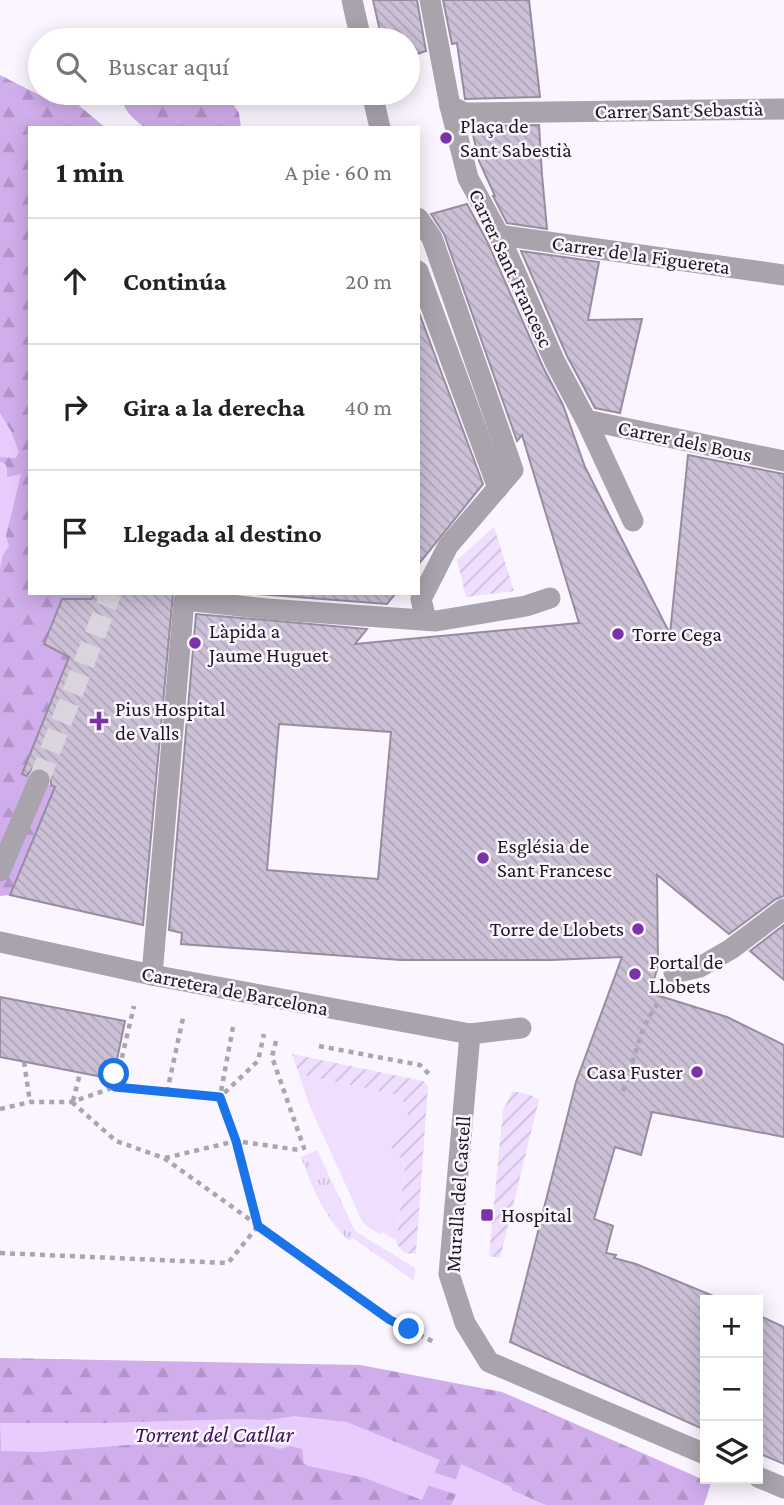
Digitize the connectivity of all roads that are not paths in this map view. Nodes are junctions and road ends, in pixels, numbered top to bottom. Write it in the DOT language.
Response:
graph roads {
  1 [pos="352,0"];
  2 [pos="430,0"];
  3 [pos="358,28"];
  4 [pos="375,105"];
  5 [pos="450,106"];
  6 [pos="784,109"];
  7 [pos="379,125"];
  8 [pos="420,221"];
  9 [pos="499,235"];
  10 [pos="784,275"];
  11 [pos="420,276"];
  12 [pos="586,420"];
  13 [pos="784,461"];
  14 [pos="498,488"];
  15 [pos="634,522"];
  16 [pos="550,598"];
  17 [pos="426,620"];
  18 [pos="38,780"];
  19 [pos="0,871"];
  20 [pos="784,910"];
  21 [pos="0,942"];
  22 [pos="674,973"];
  23 [pos="152,975"];
  24 [pos="521,1028"];
  25 [pos="470,1034"];
  26 [pos="700,1452"];
  27 [pos="763,1479"];
  28 [pos="784,1488"];
  1 -- 3 [label="street"];
  2 -- 5 [label="street, Carrer Sant Francesc"];
  4 -- 7 [label="street"];
  5 -- 6 [label="street, Carrer Sant Sebastià"];
  5 -- 9 [label="street, Carrer Sant Francesc"];
  8 -- 14 [label="street"];
  9 -- 10 [label="street, Carrer de la Figuereta"];
  9 -- 12 [label="street, Carrer Sant Francesc"];
  11 -- 14 [label="street"];
  12 -- 13 [label="street, Carrer dels Bous"];
  12 -- 15 [label="street, Carrer Sant Francesc"];
  14 -- 17 [label="street"];
  16 -- 17 [label="street"];
  17 -- 23 [label="street"];
  18 -- 19 [label="street"];
  20 -- 22 [label="street"];
  21 -- 23 [label="street, Carretera de Barcelona"];
  23 -- 25 [label="street, Carretera de Barcelona"];
  24 -- 25 [label="street, Carretera de Barcelona"];
  25 -- 26 [label="street, Muralla del Castell"];
  27 -- 28 [label="street"];
}
